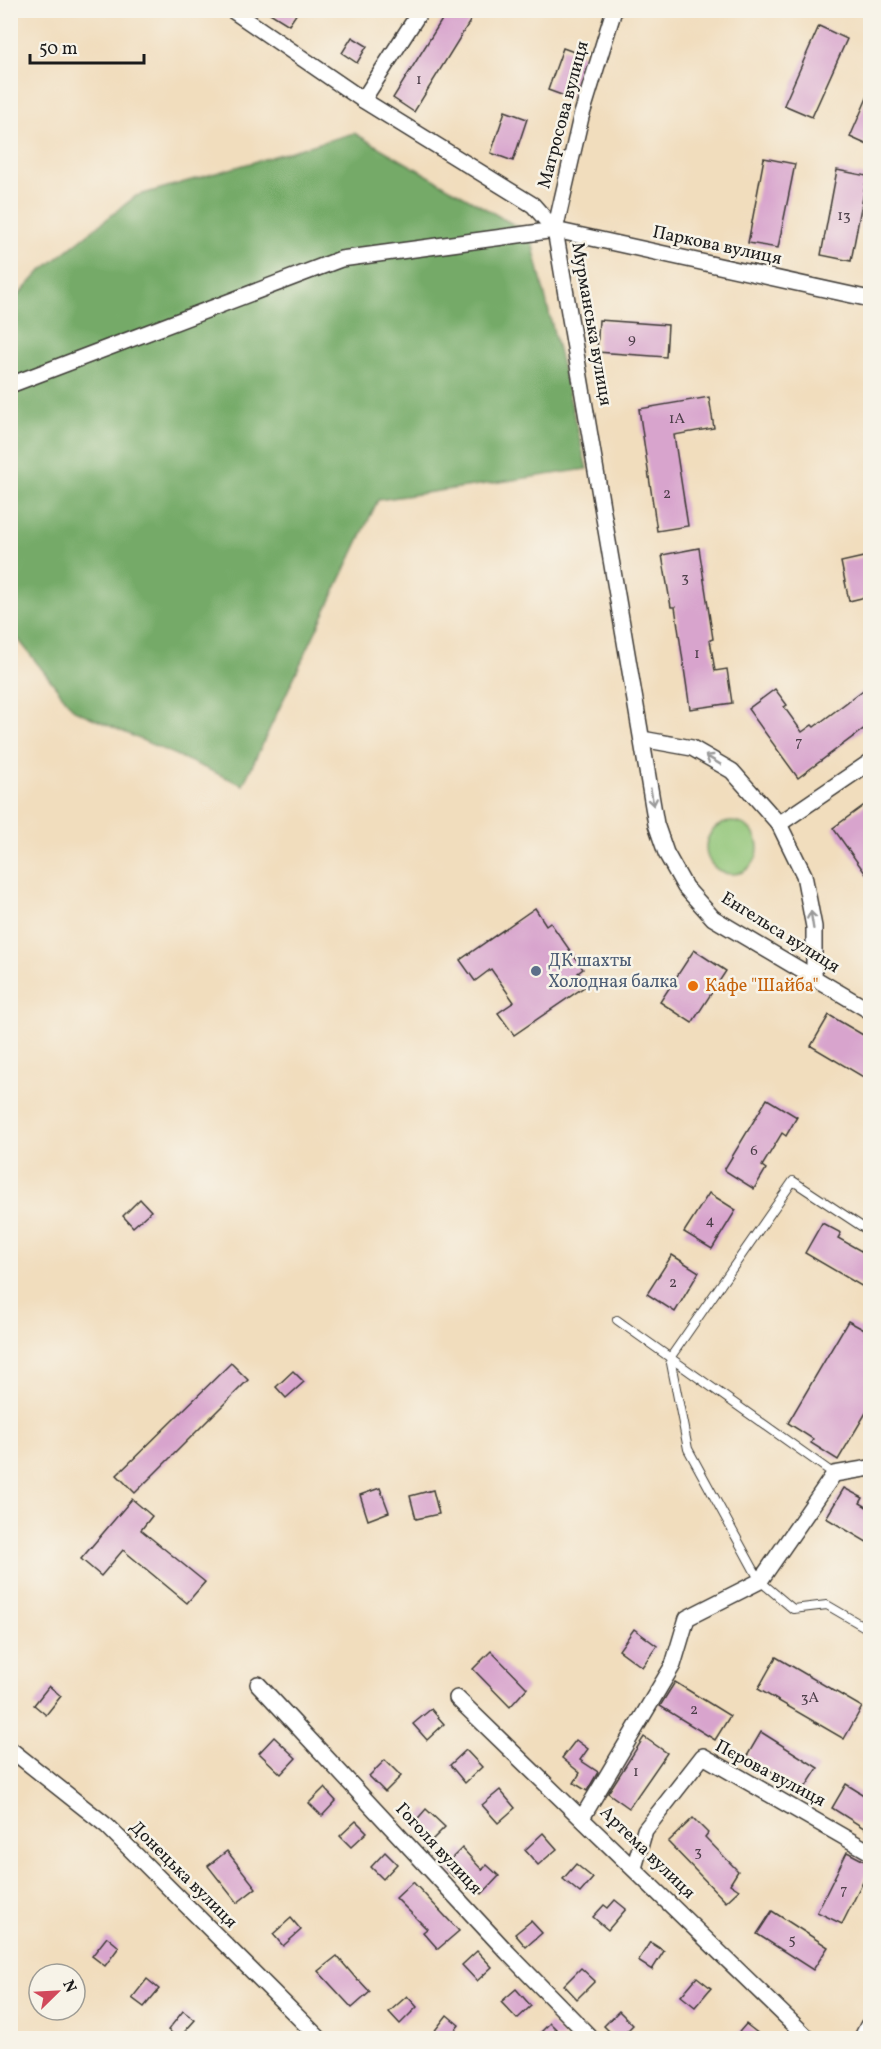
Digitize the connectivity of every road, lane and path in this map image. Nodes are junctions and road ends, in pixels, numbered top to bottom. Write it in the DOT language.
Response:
graph roads {
  1 [pos="232,10"];
  2 [pos="421,10"];
  3 [pos="614,10"];
  4 [pos="248,16"];
  5 [pos="363,100"];
  6 [pos="555,230"];
  7 [pos="870,299"];
  8 [pos="10,385"];
  9 [pos="642,740"];
  10 [pos="870,762"];
  11 [pos="779,824"];
  12 [pos="814,978"];
  13 [pos="870,1011"];
  14 [pos="870,1232"];
  15 [pos="617,1320"];
  16 [pos="670,1358"];
  17 [pos="870,1468"];
  18 [pos="834,1474"];
  19 [pos="759,1581"];
  20 [pos="870,1630"];
  21 [pos="258,1684"];
  22 [pos="457,1698"];
  23 [pos="10,1749"];
  24 [pos="582,1818"];
  25 [pos="870,1852"];
  26 [pos="634,1868"];
  27 [pos="870,2028"];
  28 [pos="319,2038"];
  29 [pos="591,2038"];
  30 [pos="808,2038"];
  31 [pos="865,2038"];
  1 -- 4 [label="street, Мурманська вулиця"];
  2 -- 5 [label="street"];
  3 -- 6 [label="street, Матросова вулиця"];
  4 -- 5 [label="street, Мурманська вулиця"];
  5 -- 6 [label="street, Мурманська вулиця"];
  6 -- 7 [label="street, Паркова вулиця"];
  6 -- 8 [label="street"];
  6 -- 9 [label="street, Мурманська вулиця"];
  11 -- 9 [label="street, one-way"];
  9 -- 12 [label="street, Енгельса вулиця, one-way"];
  10 -- 11 [label="street"];
  12 -- 11 [label="street, one-way"];
  12 -- 13 [label="street, Енгельса вулиця"];
  14 -- 16 [label="lane"];
  15 -- 16 [label="lane"];
  16 -- 18 [label="lane"];
  16 -- 19 [label="lane"];
  17 -- 18 [label="street"];
  18 -- 19 [label="street"];
  19 -- 20 [label="lane"];
  19 -- 24 [label="street"];
  21 -- 29 [label="street, Гоголя вулиця"];
  22 -- 24 [label="street, Артема вулиця"];
  23 -- 28 [label="street, Донецька вулиця"];
  24 -- 26 [label="street, Артема вулиця"];
  25 -- 26 [label="street, Пєрова вулиця"];
  26 -- 30 [label="street, Артема вулиця"];
  27 -- 31 [label="street"];
}
